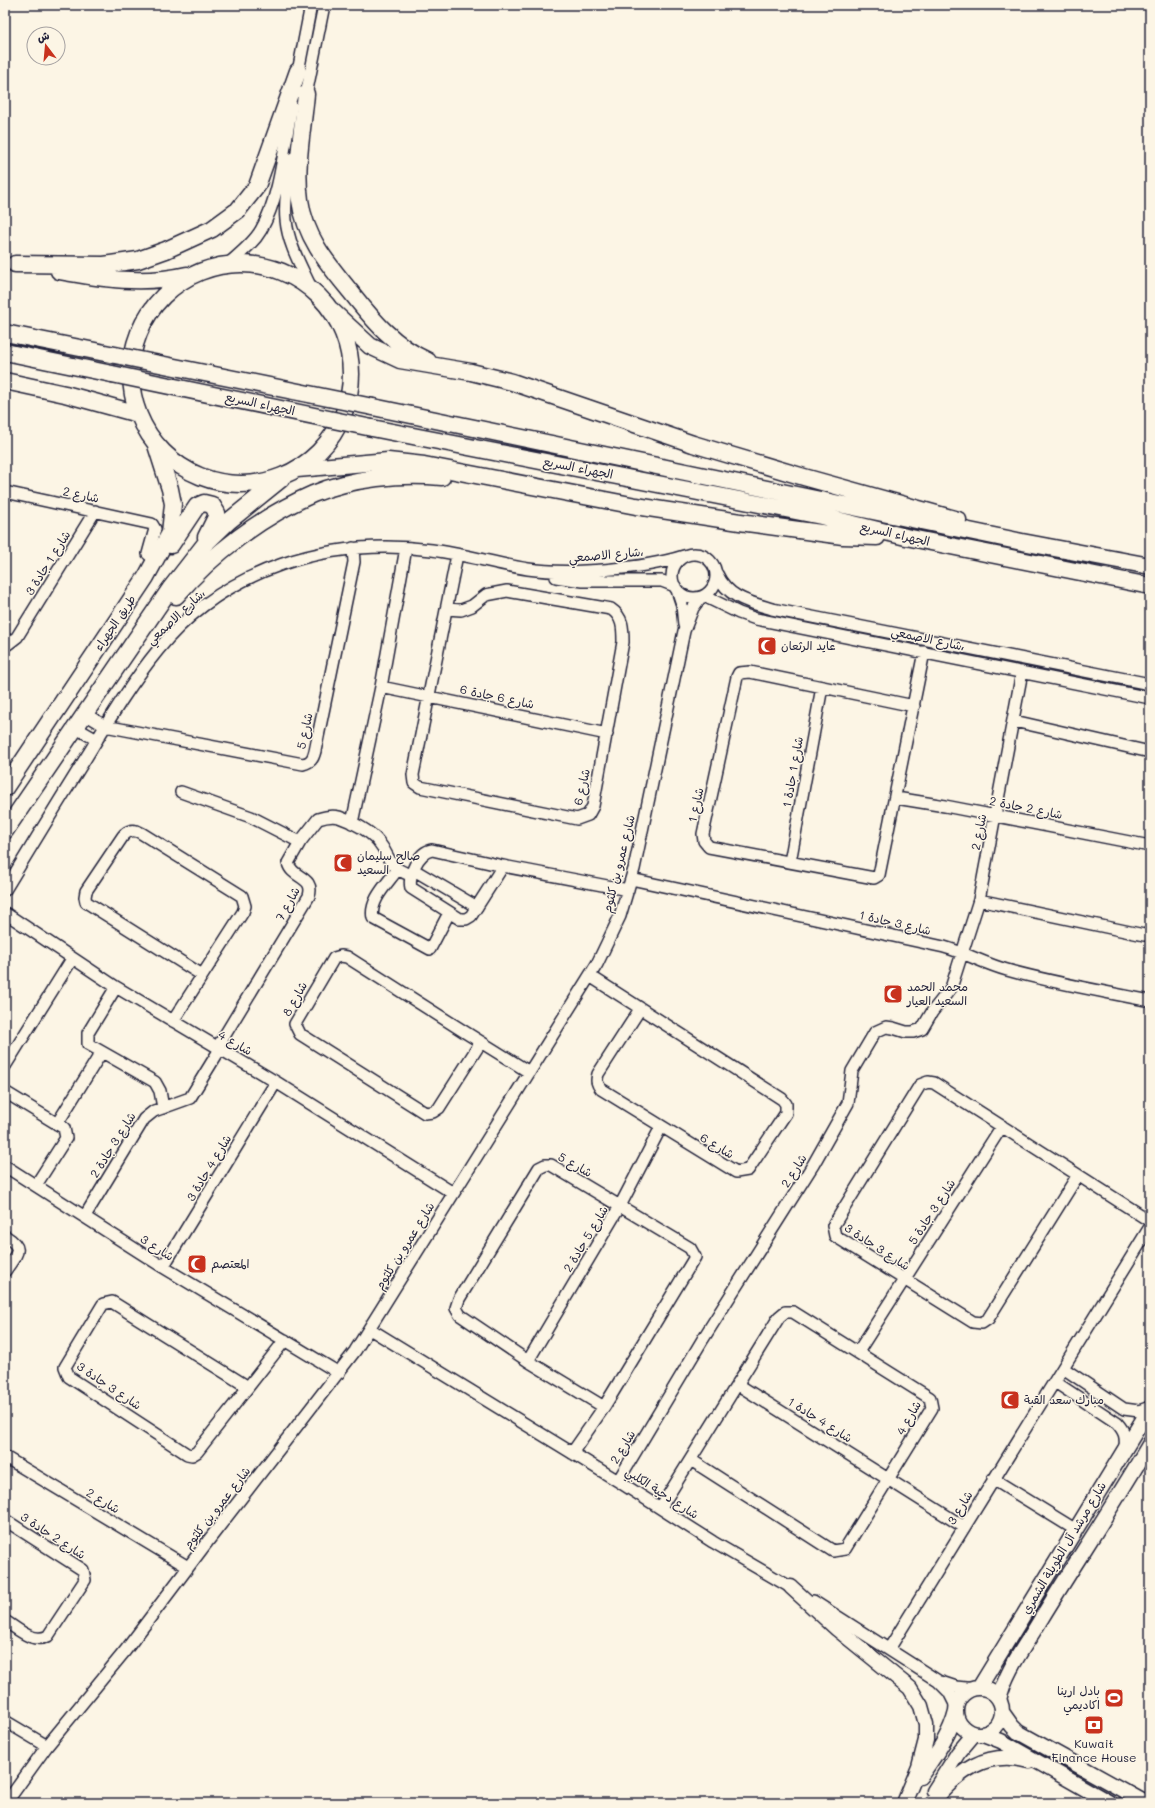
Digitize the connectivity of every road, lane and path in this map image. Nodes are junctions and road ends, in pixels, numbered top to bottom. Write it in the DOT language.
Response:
graph roads {
  1 [pos="311,5"];
  2 [pos="324,5"];
  3 [pos="298,70"];
  4 [pos="306,94"];
  5 [pos="10,263"];
  6 [pos="227,265"];
  7 [pos="200,272"];
  8 [pos="312,290"];
  9 [pos="330,310"];
  10 [pos="5,333"];
  11 [pos="5,352"];
  12 [pos="450,368"];
  13 [pos="5,381"];
  14 [pos="138,414"];
  15 [pos="155,443"];
  16 [pos="293,470"];
  17 [pos="513,483"];
  18 [pos="5,492"];
  19 [pos="95,511"];
  20 [pos="906,537"];
  21 [pos="1022,542"];
  22 [pos="353,548"];
  23 [pos="406,548"];
  24 [pos="457,555"];
  25 [pos="684,556"];
  26 [pos="156,560"];
  27 [pos="1150,566"];
  28 [pos="529,569"];
  29 [pos="717,574"];
  30 [pos="146,577"];
  31 [pos="1150,586"];
  32 [pos="675,587"];
  33 [pos="170,589"];
  34 [pos="703,596"];
  35 [pos="446,609"];
  36 [pos="684,630"];
  37 [pos="5,643"];
  38 [pos="924,652"];
  39 [pos="124,658"];
  40 [pos="1022,672"];
  41 [pos="1150,684"];
  42 [pos="822,686"];
  43 [pos="381,687"];
  44 [pos="428,695"];
  45 [pos="1150,698"];
  46 [pos="914,706"];
  47 [pos="85,714"];
  48 [pos="1014,721"];
  49 [pos="105,726"];
  50 [pos="76,728"];
  51 [pos="607,734"];
  52 [pos="97,740"];
  53 [pos="1150,752"];
  54 [pos="5,788"];
  55 [pos="181,792"];
  56 [pos="896,798"];
  57 [pos="995,816"];
  58 [pos="352,823"];
  59 [pos="5,831"];
  60 [pos="300,842"];
  61 [pos="1150,846"];
  62 [pos="790,862"];
  63 [pos="503,866"];
  64 [pos="397,870"];
  65 [pos="412,872"];
  66 [pos="631,879"];
  67 [pos="5,890"];
  68 [pos="628,890"];
  69 [pos="979,900"];
  70 [pos="477,907"];
  71 [pos="5,913"];
  72 [pos="449,913"];
  73 [pos="1150,933"];
  74 [pos="962,952"];
  75 [pos="72,959"];
  76 [pos="202,975"];
  77 [pos="590,976"];
  78 [pos="116,987"];
  79 [pos="1150,1001"];
  80 [pos="640,1008"];
  81 [pos="173,1021"];
  82 [pos="481,1042"];
  83 [pos="219,1048"];
  84 [pos="101,1053"];
  85 [pos="5,1066"];
  86 [pos="529,1072"];
  87 [pos="276,1082"];
  88 [pos="5,1092"];
  89 [pos="163,1108"];
  90 [pos="57,1124"];
  91 [pos="1002,1126"];
  92 [pos="661,1127"];
  93 [pos="5,1166"];
  94 [pos="1078,1175"];
  95 [pos="36,1185"];
  96 [pos="453,1193"];
  97 [pos="620,1206"];
  98 [pos="85,1216"];
  99 [pos="1150,1221"];
  100 [pos="1150,1227"];
  101 [pos="5,1236"];
  102 [pos="163,1267"];
  103 [pos="5,1271"];
  104 [pos="904,1279"];
  105 [pos="370,1329"];
  106 [pos="285,1340"];
  107 [pos="858,1352"];
  108 [pos="528,1361"];
  109 [pos="1063,1368"];
  110 [pos="339,1373"];
  111 [pos="1055,1382"];
  112 [pos="737,1384"];
  113 [pos="248,1387"];
  114 [pos="604,1407"];
  115 [pos="1150,1408"];
  116 [pos="1150,1443"];
  117 [pos="1125,1448"];
  118 [pos="572,1453"];
  119 [pos="5,1457"];
  120 [pos="691,1460"];
  121 [pos="888,1478"];
  122 [pos="993,1479"];
  123 [pos="618,1480"];
  124 [pos="660,1507"];
  125 [pos="5,1520"];
  126 [pos="964,1527"];
  127 [pos="1076,1530"];
  128 [pos="188,1567"];
  129 [pos="791,1587"];
  130 [pos="1058,1591"];
  131 [pos="5,1621"];
  132 [pos="889,1649"];
  133 [pos="938,1681"];
  134 [pos="977,1688"];
  135 [pos="1001,1706"];
  136 [pos="956,1709"];
  137 [pos="5,1721"];
  138 [pos="979,1734"];
  139 [pos="47,1746"];
  140 [pos="1042,1765"];
  141 [pos="6,1803"];
  142 [pos="904,1803"];
  143 [pos="927,1803"];
  144 [pos="932,1803"];
  145 [pos="1110,1803"];
  146 [pos="1146,1803"];
  1 -- 3 [label="street"];
  2 -- 4 [label="street"];
  3 -- 5 [label="highway"];
  3 -- 6 [label="street"];
  4 -- 8 [label="street"];
  4 -- 12 [label="highway"];
  5 -- 7 [label="highway"];
  6 -- 7 [label="highway"];
  6 -- 8 [label="highway"];
  7 -- 14 [label="highway"];
  8 -- 9 [label="highway"];
  9 -- 12 [label="highway"];
  9 -- 16 [label="highway"];
  10 -- 21 [label="highway, الجهراء السريع, bridge"];
  11 -- 20 [label="highway, الجهراء السريع, bridge"];
  12 -- 21 [label="highway"];
  13 -- 14 [label="highway"];
  14 -- 15 [label="highway"];
  15 -- 16 [label="highway"];
  15 -- 26 [label="highway, طريق الجهراء"];
  16 -- 17 [label="highway"];
  16 -- 33 [label="highway"];
  17 -- 20 [label="highway"];
  17 -- 39 [label="highway"];
  18 -- 19 [label="street, شارع 2"];
  19 -- 26 [label="street, شارع 2"];
  19 -- 37 [label="street, شارع 1 جادة 3"];
  20 -- 31 [label="highway, الجهراء السريع"];
  21 -- 27 [label="highway, الجهراء السريع"];
  22 -- 23 [label="street, شارع الاصمعي،"];
  22 -- 49 [label="street, شارع الاصمعي،"];
  22 -- 49 [label="street, شارع 5"];
  23 -- 24 [label="street, شارع الاصمعي،"];
  23 -- 43 [label="street"];
  24 -- 28 [label="street, شارع الاصمعي،"];
  24 -- 35 [label="street, شارع 6"];
  25 -- 28 [label="street, شارع الاصمعي،"];
  25 -- 29 [label="street"];
  25 -- 32 [label="street"];
  26 -- 30 [label="highway, طريق الجهراء"];
  28 -- 32 [label="street, شارع الاصمعي،"];
  29 -- 34 [label="street"];
  29 -- 41 [label="street, شارع الاصمعي،"];
  30 -- 33 [label="highway"];
  30 -- 54 [label="highway, طريق الجهراء"];
  32 -- 34 [label="street"];
  32 -- 36 [label="street, شارع عمرو بن كلثوم"];
  33 -- 39 [label="highway"];
  34 -- 36 [label="street, شارع عمرو بن كلثوم"];
  34 -- 38 [label="street, شارع الاصمعي،"];
  35 -- 44 [label="street, شارع 6"];
  35 -- 51 [label="street, شارع 6"];
  36 -- 66 [label="street, شارع عمرو بن كلثوم"];
  38 -- 40 [label="street, شارع الاصمعي،"];
  38 -- 46 [label="street, شارع 1"];
  39 -- 47 [label="highway"];
  40 -- 45 [label="street, شارع الاصمعي،"];
  40 -- 48 [label="street, شارع 2"];
  42 -- 46 [label="street, شارع 1"];
  42 -- 62 [label="street, شارع 1 جادة 1"];
  42 -- 62 [label="street, شارع 1"];
  43 -- 44 [label="street, شارع 6 جادة 6"];
  43 -- 58 [label="street"];
  44 -- 51 [label="street, شارع 6 جادة 6"];
  44 -- 51 [label="street, شارع 6"];
  46 -- 56 [label="street, شارع 1"];
  47 -- 49 [label="street"];
  47 -- 50 [label="highway"];
  48 -- 53 [label="street"];
  48 -- 57 [label="street, شارع 2"];
  49 -- 52 [label="street, شارع الاصمعي،"];
  50 -- 52 [label="street"];
  50 -- 59 [label="highway"];
  52 -- 67 [label="street, شارع الاصمعي،"];
  55 -- 60 [label="street"];
  56 -- 57 [label="street, شارع 2 جادة 2"];
  56 -- 62 [label="street, شارع 1"];
  57 -- 61 [label="street, شارع 2 جادة 2"];
  57 -- 69 [label="street, شارع 2"];
  58 -- 60 [label="street, شارع 7"];
  58 -- 64 [label="street, شارع 7"];
  60 -- 83 [label="street, شارع 7"];
  63 -- 65 [label="street"];
  63 -- 68 [label="street"];
  63 -- 70 [label="street"];
  64 -- 65 [label="street"];
  64 -- 72 [label="street"];
  65 -- 70 [label="street"];
  65 -- 72 [label="street"];
  66 -- 68 [label="street, شارع عمرو بن كلثوم"];
  66 -- 74 [label="street, شارع 3 جادة 1"];
  68 -- 77 [label="street, شارع عمرو بن كلثوم"];
  69 -- 73 [label="street"];
  69 -- 74 [label="street, شارع 2"];
  70 -- 72 [label="street"];
  71 -- 75 [label="street, شارع 4"];
  74 -- 79 [label="street, شارع 3 جادة 1"];
  74 -- 123 [label="street, شارع 2"];
  75 -- 78 [label="street, شارع 4"];
  75 -- 85 [label="street"];
  76 -- 76 [label="street"];
  76 -- 81 [label="street"];
  77 -- 80 [label="street, شارع 6"];
  77 -- 86 [label="street, شارع عمرو بن كلثوم"];
  78 -- 81 [label="street, شارع 4"];
  78 -- 84 [label="street"];
  80 -- 92 [label="street, شارع 6"];
  80 -- 92 [label="street, شارع 6"];
  81 -- 83 [label="street, شارع 4"];
  82 -- 82 [label="street, شارع 8"];
  82 -- 86 [label="street, شارع 8"];
  83 -- 87 [label="street, شارع 4"];
  83 -- 89 [label="street, شارع 3 جادة 2"];
  84 -- 89 [label="street"];
  84 -- 90 [label="street"];
  86 -- 96 [label="street, شارع عمرو بن كلثوم"];
  87 -- 96 [label="street, شارع 4"];
  87 -- 102 [label="street, شارع 4 جادة 3"];
  88 -- 90 [label="street"];
  89 -- 98 [label="street, شارع 3 جادة 2"];
  90 -- 95 [label="street"];
  91 -- 94 [label="street, شارع 3 جادة 3"];
  91 -- 104 [label="street, شارع 3 جادة 5"];
  91 -- 104 [label="street, شارع 3 جادة 3"];
  92 -- 97 [label="street, شارع 5 جادة 2"];
  93 -- 95 [label="street, شارع 3"];
  94 -- 99 [label="street, شارع 3 جادة 3"];
  94 -- 104 [label="street, شارع 3 جادة 3"];
  95 -- 98 [label="street, شارع 3"];
  96 -- 105 [label="street, شارع عمرو بن كلثوم"];
  97 -- 108 [label="street, شارع 5 جادة 2"];
  97 -- 108 [label="street, شارع 5"];
  97 -- 114 [label="street, شارع 5"];
  98 -- 102 [label="street, شارع 3"];
  100 -- 109 [label="street, شارع 3"];
  101 -- 103 [label="street"];
  102 -- 106 [label="street, شارع 3"];
  104 -- 107 [label="street, شارع 3 جادة 5"];
  105 -- 110 [label="street, شارع عمرو بن كلثوم"];
  105 -- 118 [label="street, شارع دحية الكلبي"];
  106 -- 110 [label="street, شارع 3"];
  106 -- 113 [label="street, شارع 3 جادة 3"];
  107 -- 112 [label="street, شارع 4"];
  107 -- 121 [label="street, شارع 4"];
  108 -- 114 [label="street, شارع 5"];
  109 -- 111 [label="street, شارع 3"];
  109 -- 115 [label="street"];
  110 -- 128 [label="street, شارع عمرو بن كلثوم"];
  111 -- 117 [label="street"];
  111 -- 122 [label="street, شارع 3"];
  112 -- 120 [label="street, شارع 4"];
  112 -- 121 [label="street, شارع 4 جادة 1"];
  113 -- 113 [label="street, شارع 3 جادة 3"];
  114 -- 118 [label="street, شارع 5"];
  115 -- 117 [label="main road, شارع مرشد آل الطويلة الشمري"];
  116 -- 130 [label="main road, شارع مرشد آل الطويلة الشمري"];
  117 -- 127 [label="main road, شارع مرشد آل الطويلة الشمري"];
  118 -- 123 [label="street, شارع دحية الكلبي"];
  119 -- 128 [label="street, شارع 2"];
  120 -- 121 [label="street, شارع 4"];
  120 -- 124 [label="street, شارع 4"];
  121 -- 126 [label="street, شارع 4 جادة 1"];
  122 -- 126 [label="street, شارع 3"];
  122 -- 127 [label="street"];
  123 -- 124 [label="street, شارع دحية الكلبي"];
  124 -- 129 [label="street, شارع دحية الكلبي"];
  125 -- 131 [label="street, شارع 2 جادة 3"];
  126 -- 132 [label="street, شارع 3"];
  127 -- 130 [label="main road"];
  127 -- 134 [label="main road, شارع مرشد آل الطويلة الشمري"];
  128 -- 139 [label="street, شارع عمرو بن كلثوم"];
  129 -- 132 [label="street, شارع دحية الكلبي"];
  129 -- 142 [label="main road"];
  130 -- 135 [label="main road, شارع مرشد آل الطويلة الشمري"];
  132 -- 133 [label="street, شارع دحية الكلبي"];
  133 -- 134 [label="street, شارع دحية الكلبي"];
  133 -- 136 [label="street, شارع دحية الكلبي"];
  134 -- 135 [label="main road"];
  134 -- 136 [label="main road"];
  135 -- 138 [label="main road"];
  135 -- 146 [label="main road"];
  136 -- 138 [label="main road"];
  136 -- 142 [label="main road"];
  137 -- 139 [label="street"];
  138 -- 140 [label="main road"];
  138 -- 143 [label="main road"];
  139 -- 141 [label="street, شارع عمرو بن كلثوم"];
  140 -- 144 [label="main road"];
  140 -- 145 [label="main road"];
}
